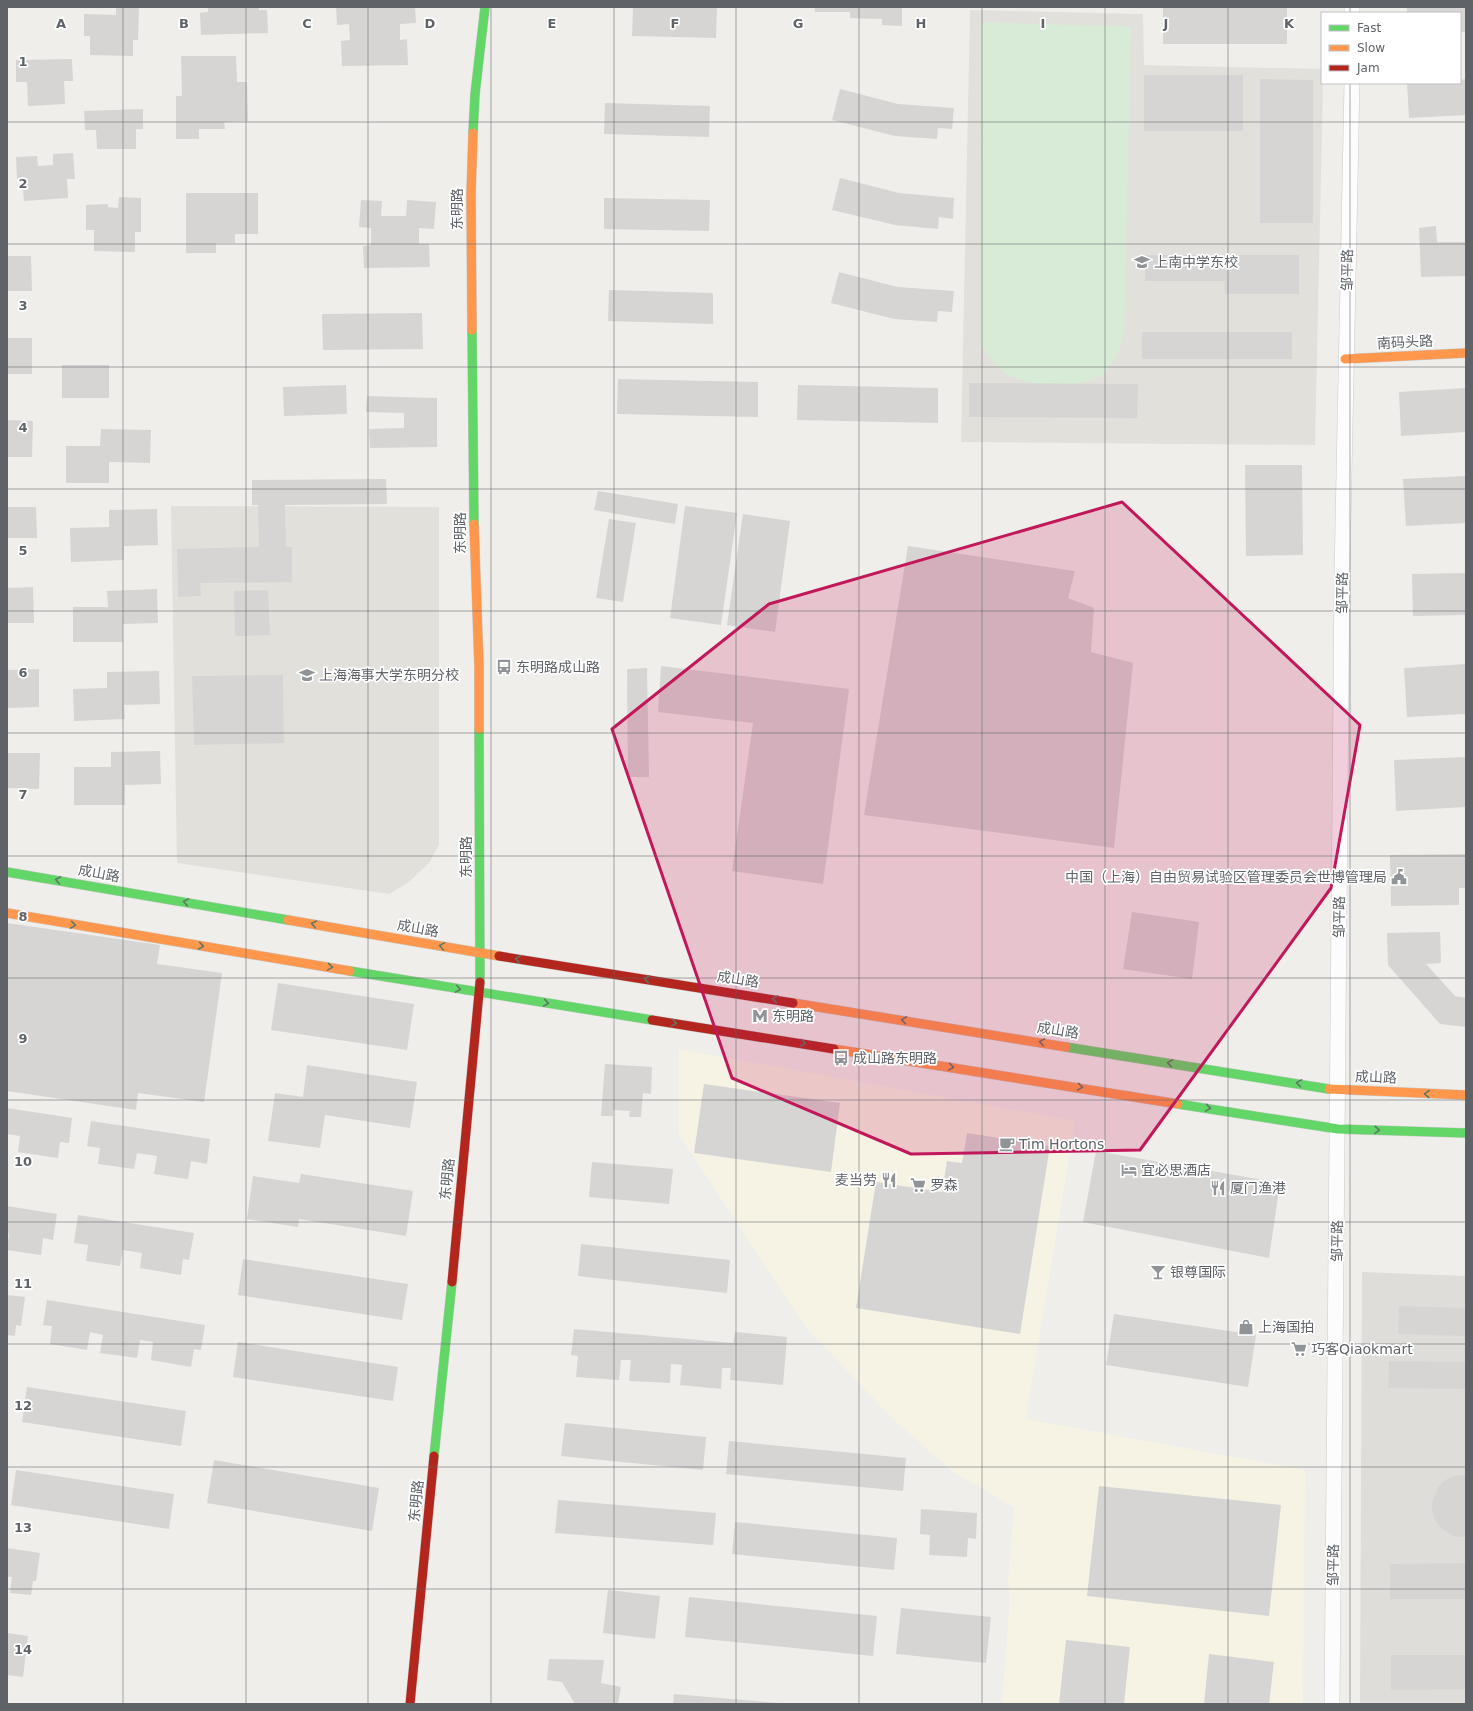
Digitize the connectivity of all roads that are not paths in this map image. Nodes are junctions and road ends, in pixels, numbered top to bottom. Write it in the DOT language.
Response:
graph roads {
  1 [pos="485,7"];
  2 [pos="1352,84"];
  3 [pos="1466,353"];
  4 [pos="1345,359"];
  5 [pos="7,872"];
  6 [pos="7,914"];
  7 [pos="480,953"];
  8 [pos="480,992"];
  9 [pos="1337,1090"];
  10 [pos="1466,1095"];
  11 [pos="1338,1129"];
  12 [pos="1466,1133"];
  13 [pos="410,1704"];
  14 [pos="1332,1704"];
  1 -- 7 [label="main road, 东明路"];
  2 -- 4 [label="street, 邹平路"];
  3 -- 4 [label="main road, 南码头路"];
  4 -- 9 [label="street, 邹平路"];
  7 -- 5 [label="main road, 成山路, one-way"];
  6 -- 8 [label="main road, one-way"];
  7 -- 8 [label="main road, 东明路"];
  9 -- 7 [label="main road, 成山路, one-way"];
  8 -- 11 [label="main road, one-way"];
  8 -- 13 [label="main road, 东明路"];
  10 -- 9 [label="main road, 成山路, one-way"];
  9 -- 11 [label="street, 邹平路"];
  11 -- 12 [label="main road, one-way"];
  11 -- 14 [label="street, 邹平路"];
}
